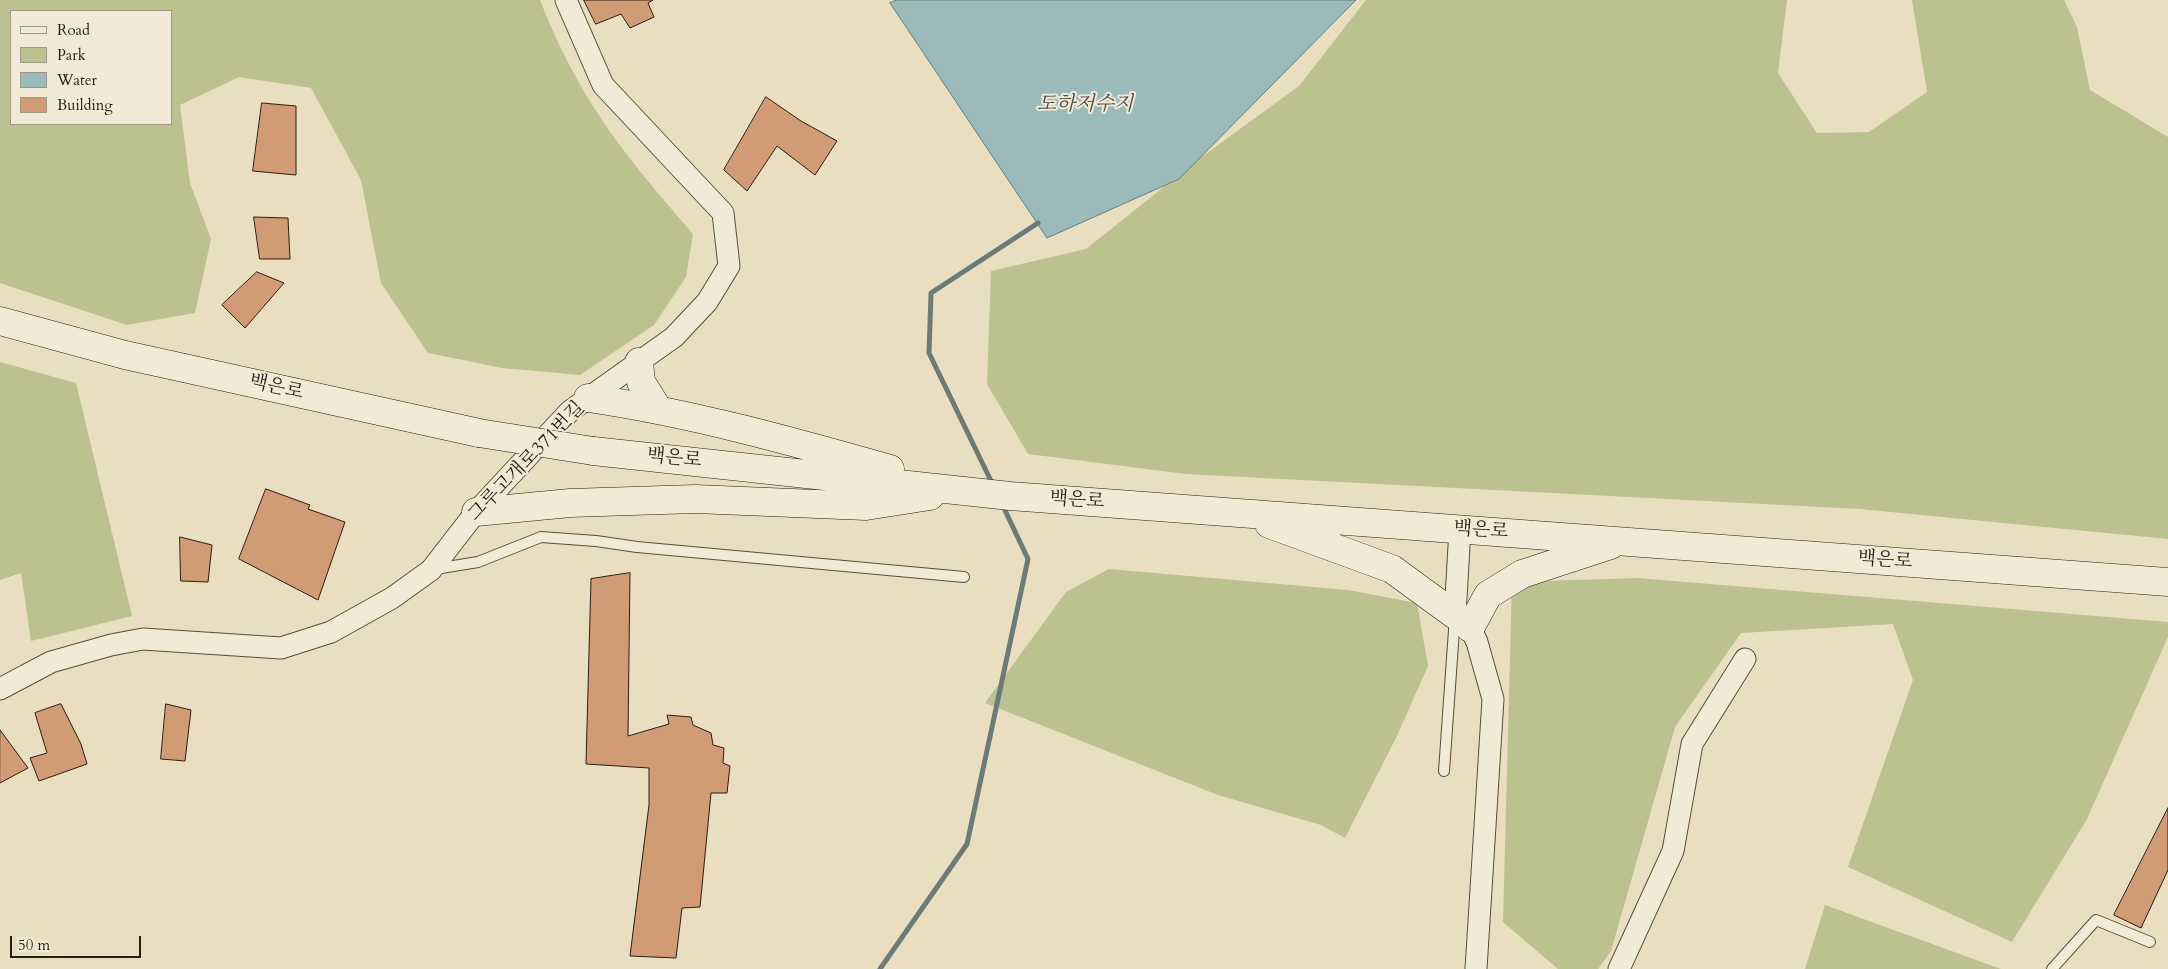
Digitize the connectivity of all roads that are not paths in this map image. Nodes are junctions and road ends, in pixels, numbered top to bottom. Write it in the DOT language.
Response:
graph roads {
  1 [pos="566,0"];
  2 [pos="0,321"];
  3 [pos="639,362"];
  4 [pos="588,398"];
  5 [pos="658,409"];
  6 [pos="974,491"];
  7 [pos="476,512"];
  8 [pos="1237,512"];
  9 [pos="1460,529"];
  10 [pos="1623,541"];
  11 [pos="432,570"];
  12 [pos="964,577"];
  13 [pos="2168,582"];
  14 [pos="1463,622"];
  15 [pos="1745,659"];
  16 [pos="0,689"];
  17 [pos="1444,771"];
  18 [pos="2150,942"];
  19 [pos="1476,969"];
  20 [pos="1619,969"];
  21 [pos="2052,969"];
  1 -- 3 [label="street, 그루고개로371번길"];
  2 -- 6 [label="main road, 백은로, bridge"];
  3 -- 4 [label="street, 그루고개로371번길"];
  3 -- 5 [label="main road"];
  4 -- 5 [label="main road"];
  4 -- 7 [label="street, 그루고개로371번길"];
  5 -- 6 [label="main road"];
  6 -- 7 [label="main road"];
  6 -- 8 [label="main road, 백은로"];
  7 -- 11 [label="street, 그루고개로371번길"];
  8 -- 9 [label="main road, 백은로"];
  8 -- 14 [label="main road"];
  9 -- 10 [label="main road, 백은로"];
  9 -- 14 [label="street"];
  10 -- 13 [label="main road, 백은로"];
  10 -- 14 [label="main road"];
  11 -- 12 [label="lane"];
  11 -- 16 [label="street, 그루고개로371번길"];
  14 -- 17 [label="lane"];
  14 -- 19 [label="street"];
  15 -- 20 [label="street"];
  18 -- 21 [label="lane"];
}
